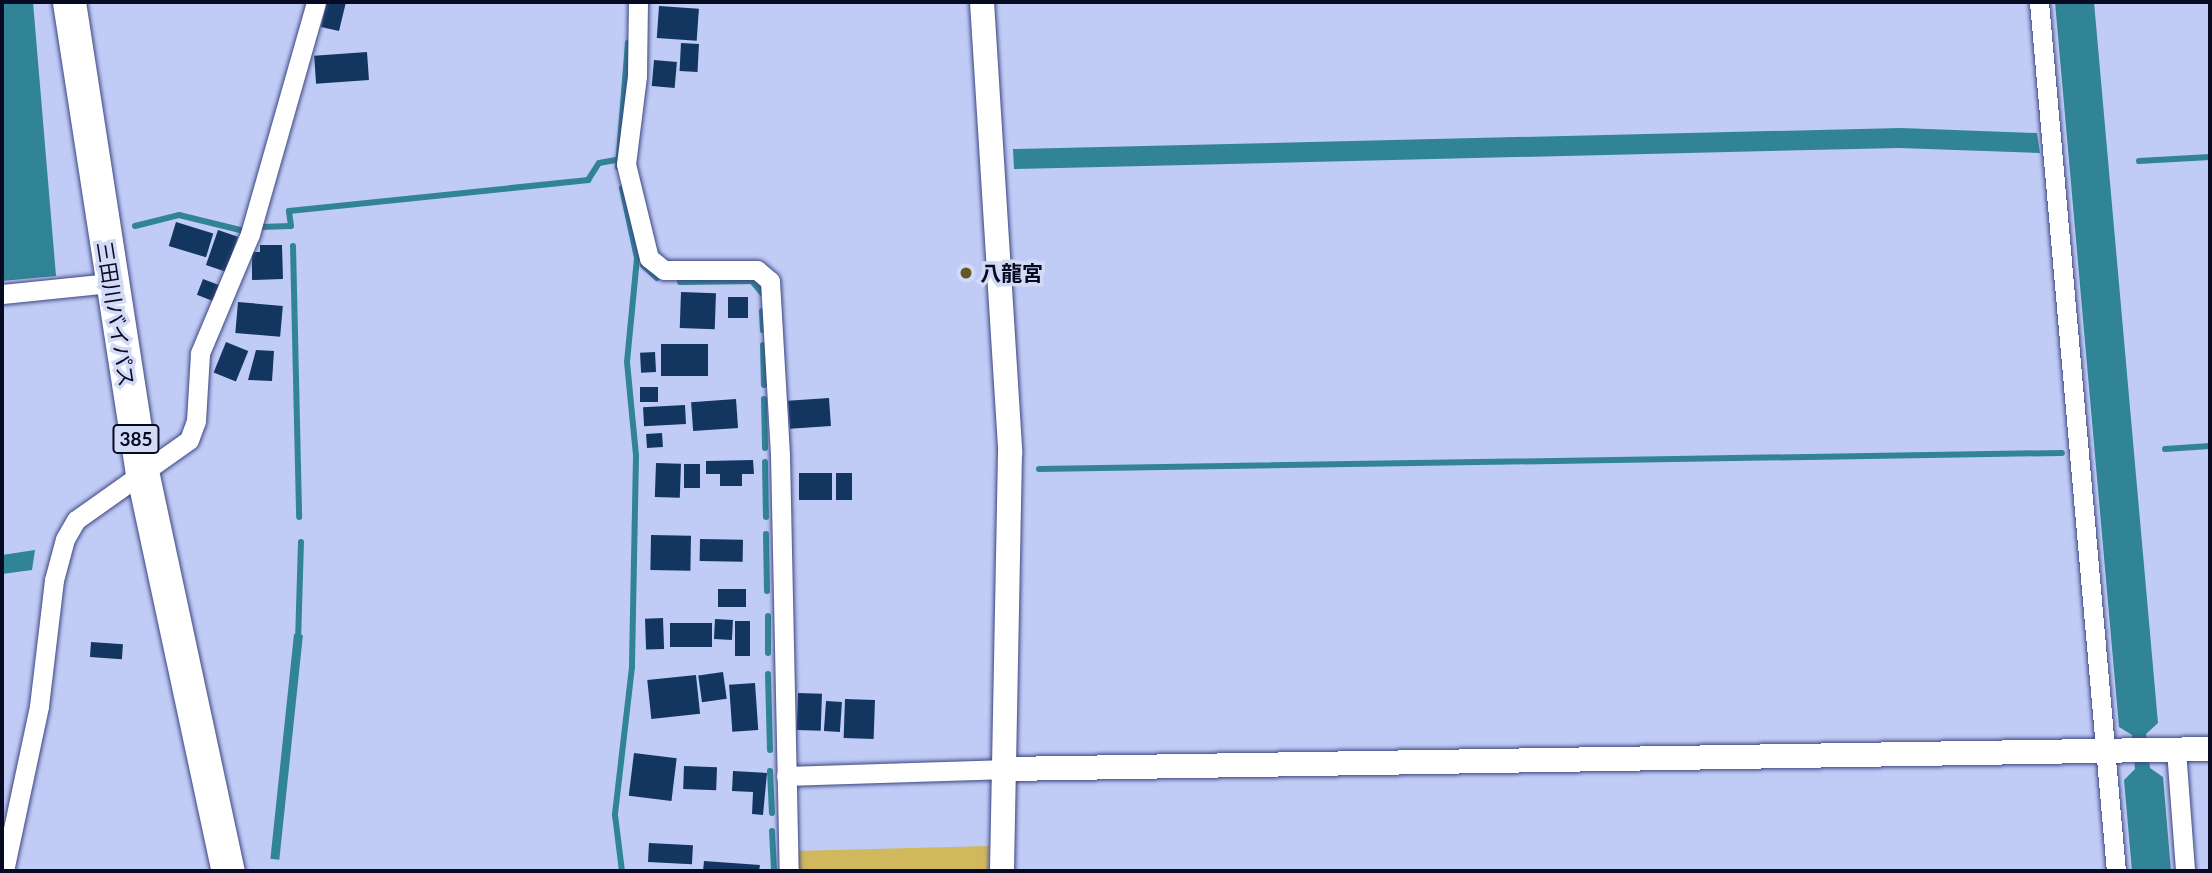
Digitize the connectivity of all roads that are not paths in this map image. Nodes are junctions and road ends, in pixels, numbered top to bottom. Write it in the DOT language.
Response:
graph roads {
  1 [pos="69,2"];
  2 [pos="316,2"];
  3 [pos="638,2"];
  4 [pos="982,2"];
  5 [pos="2039,2"];
  6 [pos="110,283"];
  7 [pos="2,294"];
  8 [pos="142,471"];
  9 [pos="2210,749"];
  10 [pos="2176,750"];
  11 [pos="2105,755"];
  12 [pos="1007,768"];
  13 [pos="786,776"];
  14 [pos="4,871"];
  15 [pos="228,871"];
  16 [pos="789,871"];
  17 [pos="1002,871"];
  18 [pos="2116,871"];
  19 [pos="2185,871"];
  1 -- 6 [label="highway, 三田川バイパス / 385"];
  2 -- 8 [label="street"];
  3 -- 13 [label="street"];
  4 -- 12 [label="street"];
  5 -- 11 [label="street"];
  6 -- 7 [label="street"];
  6 -- 8 [label="highway, 三田川バイパス / 385"];
  8 -- 14 [label="street"];
  8 -- 15 [label="highway, 三田川バイパス / 385"];
  9 -- 10 [label="street"];
  10 -- 11 [label="street"];
  10 -- 19 [label="street"];
  11 -- 12 [label="street"];
  11 -- 18 [label="street"];
  12 -- 13 [label="street"];
  12 -- 17 [label="street"];
  13 -- 16 [label="street"];
}
